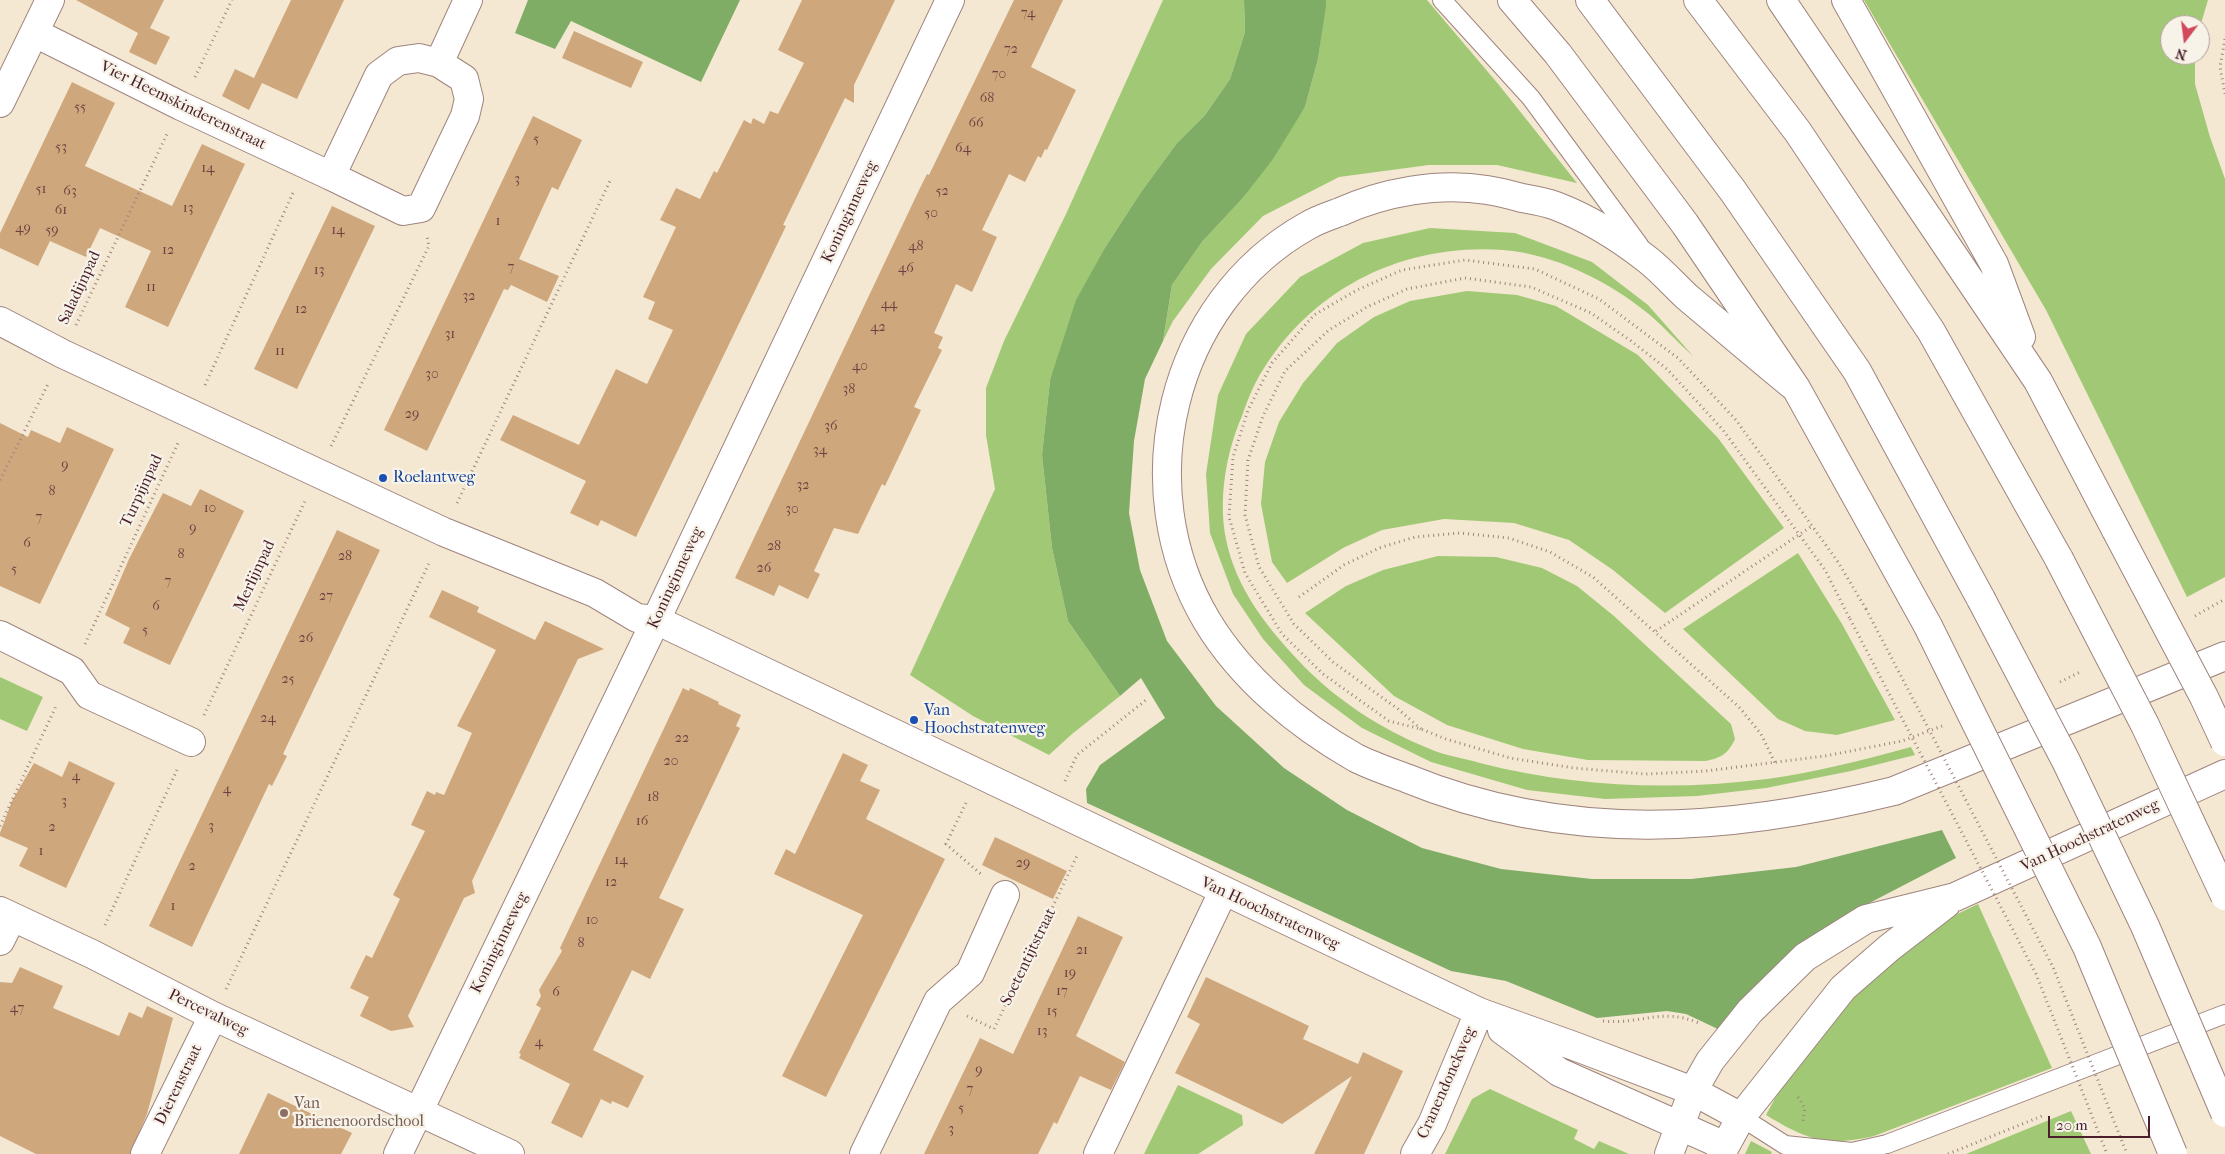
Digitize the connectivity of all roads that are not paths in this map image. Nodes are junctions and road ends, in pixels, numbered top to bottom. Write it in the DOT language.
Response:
graph roads {
  1 [pos="50,0"];
  2 [pos="468,0"];
  3 [pos="950,0"];
  4 [pos="1442,0"];
  5 [pos="1512,0"];
  6 [pos="1590,0"];
  7 [pos="1698,0"];
  8 [pos="1781,0"];
  9 [pos="1846,0"];
  10 [pos="35,33"];
  11 [pos="438,63"];
  12 [pos="0,103"];
  13 [pos="331,176"];
  14 [pos="1652,262"];
  15 [pos="0,321"];
  16 [pos="2038,381"];
  17 [pos="1796,388"];
  18 [pos="656,620"];
  19 [pos="0,635"];
  20 [pos="2225,656"];
  21 [pos="191,742"];
  22 [pos="2225,742"];
  23 [pos="2225,774"];
  24 [pos="1222,892"];
  25 [pos="1005,895"];
  26 [pos="2225,896"];
  27 [pos="1955,898"];
  28 [pos="6,914"];
  29 [pos="0,941"];
  30 [pos="1479,1012"];
  31 [pos="2225,1014"];
  32 [pos="213,1016"];
  33 [pos="1693,1091"];
  34 [pos="419,1111"];
  35 [pos="2225,1113"];
  36 [pos="1741,1117"];
  37 [pos="1678,1126"];
  38 [pos="1723,1150"];
  39 [pos="145,1154"];
  40 [pos="398,1154"];
  41 [pos="510,1154"];
  42 [pos="864,1154"];
  43 [pos="1098,1154"];
  44 [pos="1415,1154"];
  45 [pos="1669,1154"];
  46 [pos="2173,1154"];
  1 -- 10 [label="main road"];
  2 -- 11 [label="main road"];
  3 -- 18 [label="main road, Koninginneweg"];
  4 -- 14 [label="lane"];
  5 -- 17 [label="main road"];
  6 -- 35 [label="main road, bridge"];
  7 -- 26 [label="main road, bridge"];
  8 -- 16 [label="main road"];
  9 -- 16 [label="main road"];
  10 -- 12 [label="main road"];
  10 -- 13 [label="main road, Vier Heemskinderenstraat"];
  11 -- 13 [label="main road"];
  11 -- 13 [label="main road, Vier Heemskinderenstraat"];
  14 -- 17 [label="main road"];
  14 -- 20 [label="main road"];
  15 -- 18 [label="main road"];
  16 -- 22 [label="main road, bridge"];
  17 -- 46 [label="main road, bridge"];
  18 -- 24 [label="main road, Van Hoochstratenweg"];
  18 -- 34 [label="main road, Koninginneweg"];
  19 -- 21 [label="main road"];
  23 -- 27 [label="main road, Van Hoochstratenweg"];
  24 -- 30 [label="main road, Van Hoochstratenweg"];
  24 -- 43 [label="main road"];
  25 -- 42 [label="main road"];
  27 -- 33 [label="main road, Van Hoochstratenweg"];
  27 -- 36 [label="main road, Van Hoochstratenweg"];
  28 -- 29 [label="main road"];
  28 -- 32 [label="main road, Percevalweg"];
  30 -- 33 [label="main road, Van Hoochstratenweg"];
  30 -- 37 [label="main road, Van Hoochstratenweg"];
  30 -- 44 [label="main road, Cranendonckweg"];
  31 -- 36 [label="lane"];
  32 -- 34 [label="main road, Percevalweg"];
  32 -- 39 [label="main road, Dierenstraat"];
  33 -- 36 [label="main road, Van Hoochstratenweg"];
  33 -- 37 [label="main road, Van Hoochstratenweg"];
  34 -- 40 [label="main road, Koninginneweg"];
  34 -- 41 [label="main road"];
  36 -- 38 [label="main road, Van Hoochstratenweg"];
  37 -- 38 [label="main road, Van Hoochstratenweg"];
  37 -- 45 [label="main road"];
}
